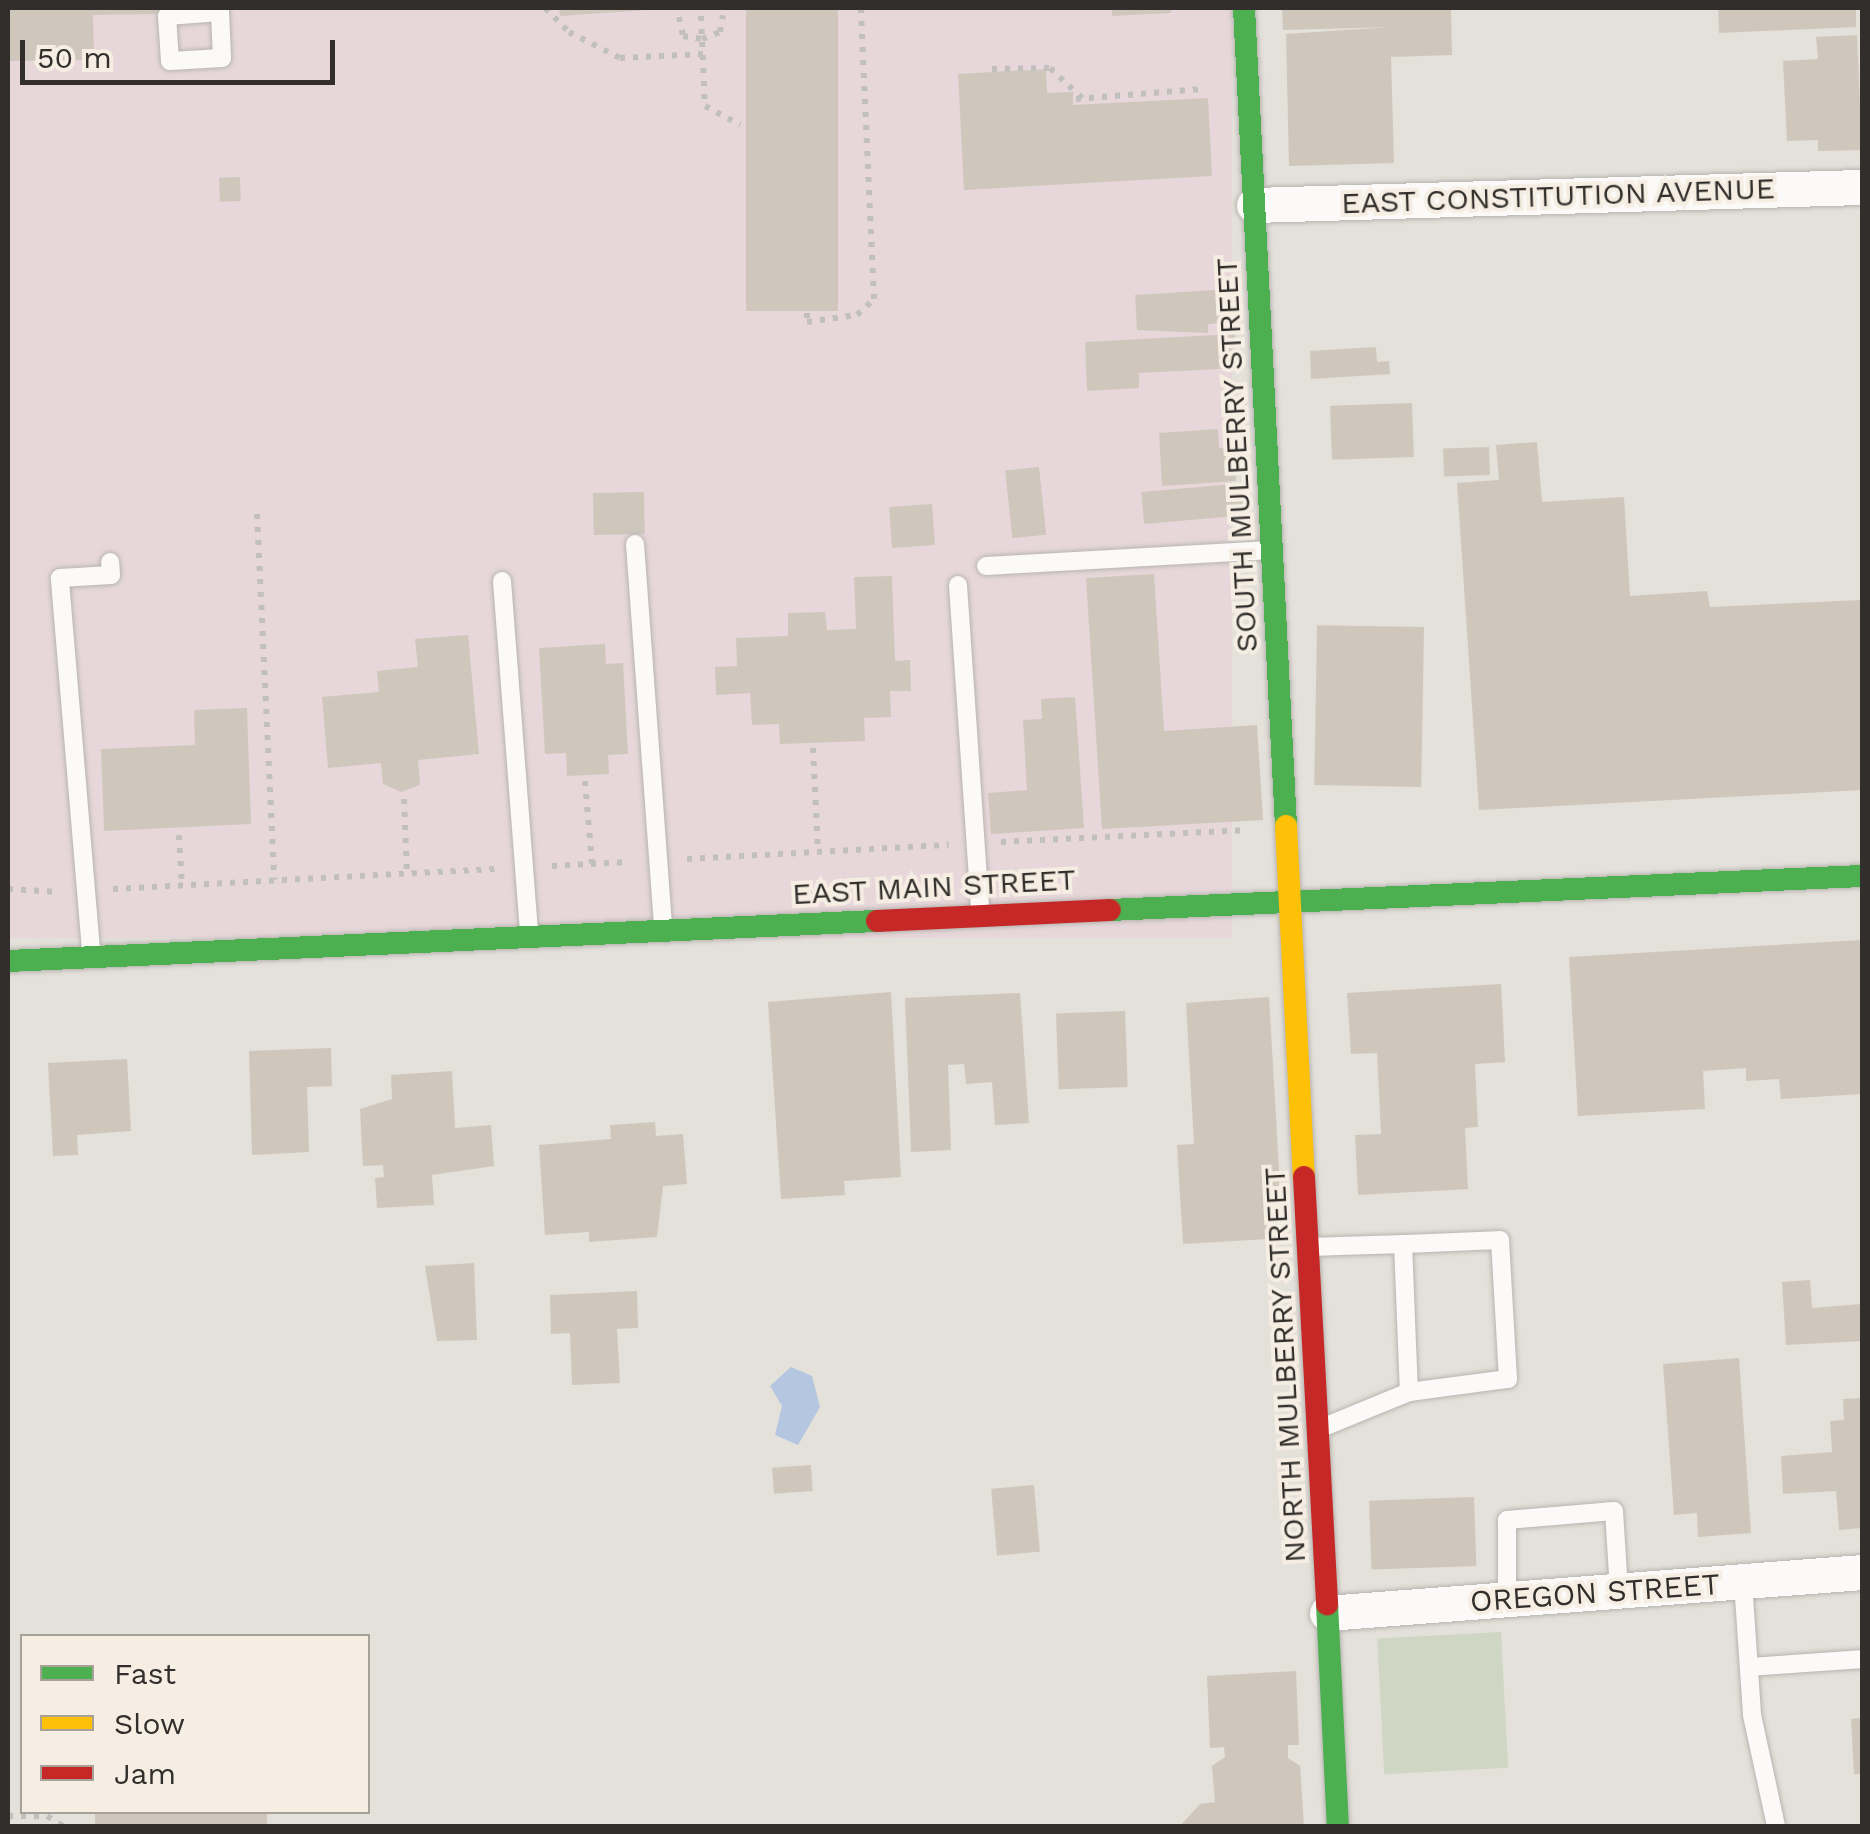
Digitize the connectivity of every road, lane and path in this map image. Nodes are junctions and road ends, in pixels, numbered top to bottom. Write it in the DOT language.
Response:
graph roads {
  1 [pos="535,8"];
  2 [pos="860,8"];
  3 [pos="1244,8"];
  4 [pos="545,11"];
  5 [pos="723,15"];
  6 [pos="701,16"];
  7 [pos="678,18"];
  8 [pos="702,38"];
  9 [pos="702,54"];
  10 [pos="992,69"];
  11 [pos="1072,83"];
  12 [pos="1057,84"];
  13 [pos="1223,88"];
  14 [pos="740,125"];
  15 [pos="1862,186"];
  16 [pos="1254,205"];
  17 [pos="806,313"];
  18 [pos="256,514"];
  19 [pos="636,544"];
  20 [pos="1272,550"];
  21 [pos="110,562"];
  22 [pos="986,566"];
  23 [pos="502,581"];
  24 [pos="958,586"];
  25 [pos="813,748"];
  26 [pos="585,780"];
  27 [pos="404,798"];
  28 [pos="179,835"];
  29 [pos="818,852"];
  30 [pos="592,864"];
  31 [pos="407,874"];
  32 [pos="1862,876"];
  33 [pos="274,880"];
  34 [pos="182,885"];
  35 [pos="1292,900"];
  36 [pos="980,915"];
  37 [pos="663,930"];
  38 [pos="529,936"];
  39 [pos="92,956"];
  40 [pos="8,961"];
  41 [pos="1403,1244"];
  42 [pos="1309,1247"];
  43 [pos="1409,1392"];
  44 [pos="1318,1429"];
  45 [pos="1862,1572"];
  46 [pos="1743,1582"];
  47 [pos="1619,1591"];
  48 [pos="1507,1599"];
  49 [pos="1328,1613"];
  50 [pos="1862,1660"];
  51 [pos="1749,1668"];
  52 [pos="8,1816"];
  53 [pos="63,1826"];
  54 [pos="1338,1826"];
  55 [pos="1776,1826"];
  1 -- 4 [label="path"];
  2 -- 17 [label="path"];
  3 -- 16 [label="main road, SOUTH MULBERRY STREET"];
  4 -- 9 [label="path"];
  5 -- 8 [label="path"];
  6 -- 8 [label="path"];
  7 -- 8 [label="path"];
  8 -- 9 [label="path"];
  9 -- 14 [label="path"];
  10 -- 11 [label="path"];
  11 -- 12 [label="path"];
  11 -- 13 [label="path"];
  15 -- 16 [label="street, EAST CONSTITUTION AVENUE"];
  16 -- 20 [label="main road, SOUTH MULBERRY STREET"];
  18 -- 33 [label="path"];
  19 -- 37 [label="lane"];
  20 -- 22 [label="lane"];
  20 -- 35 [label="main road, SOUTH MULBERRY STREET"];
  21 -- 39 [label="lane"];
  23 -- 38 [label="lane"];
  24 -- 36 [label="lane"];
  25 -- 29 [label="path"];
  26 -- 30 [label="path"];
  27 -- 31 [label="path"];
  28 -- 34 [label="path"];
  32 -- 35 [label="main road, EAST MAIN STREET"];
  35 -- 36 [label="main road, EAST MAIN STREET"];
  35 -- 42 [label="main road, NORTH MULBERRY STREET"];
  36 -- 37 [label="main road, EAST MAIN STREET"];
  37 -- 38 [label="main road, EAST MAIN STREET"];
  38 -- 39 [label="main road, EAST MAIN STREET"];
  39 -- 40 [label="main road, EAST MAIN STREET"];
  41 -- 42 [label="lane"];
  41 -- 43 [label="lane"];
  41 -- 43 [label="lane"];
  42 -- 44 [label="main road, NORTH MULBERRY STREET"];
  43 -- 44 [label="lane"];
  44 -- 49 [label="main road, NORTH MULBERRY STREET"];
  45 -- 46 [label="street, OREGON STREET"];
  46 -- 47 [label="street, OREGON STREET"];
  46 -- 51 [label="lane"];
  47 -- 48 [label="street, OREGON STREET"];
  47 -- 48 [label="lane"];
  48 -- 49 [label="street, OREGON STREET"];
  49 -- 54 [label="main road, NORTH MULBERRY STREET"];
  50 -- 51 [label="lane"];
  51 -- 55 [label="lane"];
  52 -- 53 [label="path"];
}
